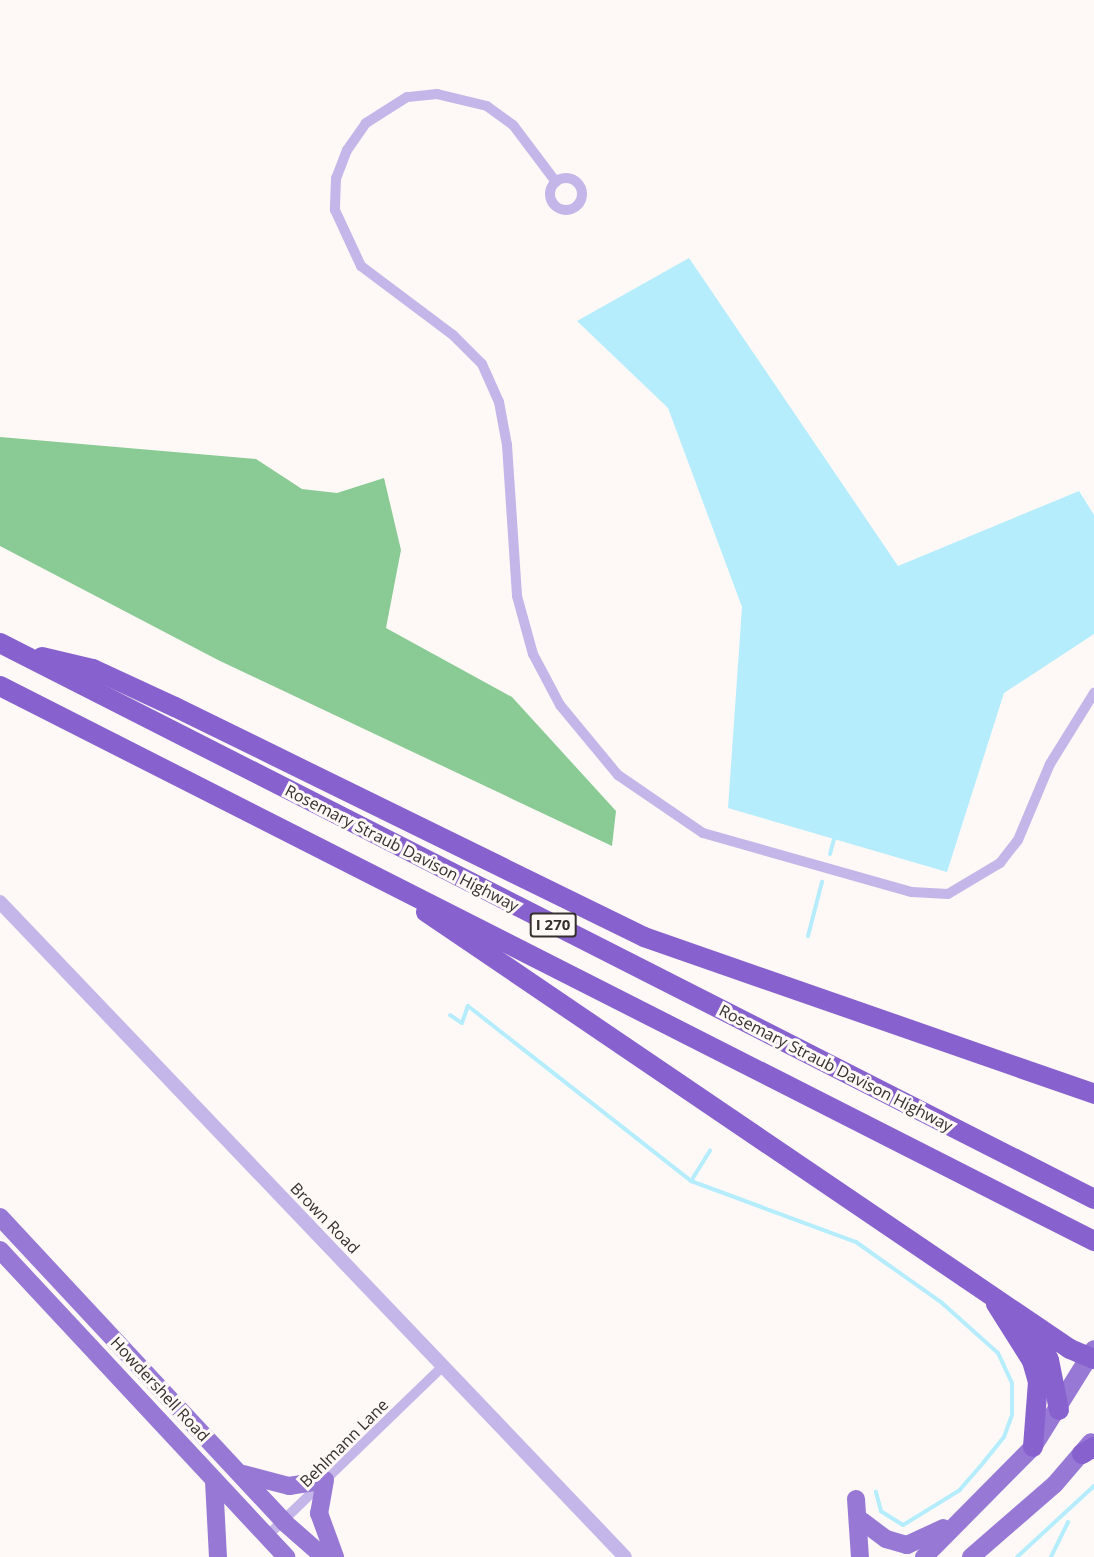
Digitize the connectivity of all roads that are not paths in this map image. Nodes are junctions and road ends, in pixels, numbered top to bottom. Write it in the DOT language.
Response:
graph roads {
  1 [pos="556,182"];
  2 [pos="6,646"];
  3 [pos="0,686"];
  4 [pos="1094,693"];
  5 [pos="385,882"];
  6 [pos="0,902"];
  7 [pos="1094,1094"];
  8 [pos="1094,1199"];
  9 [pos="0,1217"];
  10 [pos="1094,1241"];
  11 [pos="0,1250"];
  12 [pos="989,1294"];
  13 [pos="1026,1319"];
  14 [pos="1092,1355"];
  15 [pos="443,1366"];
  16 [pos="1059,1410"];
  17 [pos="1033,1447"];
  18 [pos="1090,1447"];
  19 [pos="236,1470"];
  20 [pos="213,1480"];
  21 [pos="325,1480"];
  22 [pos="1001,1484"];
  23 [pos="856,1499"];
  24 [pos="862,1521"];
  25 [pos="285,1523"];
  26 [pos="265,1538"];
  27 [pos="974,1555"];
  28 [pos="218,1557"];
  29 [pos="286,1557"];
  30 [pos="324,1557"];
  31 [pos="335,1557"];
  32 [pos="625,1557"];
  33 [pos="860,1557"];
  34 [pos="924,1557"];
  1 -- 4 [label="street"];
  2 -- 7 [label="highway"];
  2 -- 8 [label="highway, Rosemary Straub Davison Highway / I 270"];
  3 -- 5 [label="highway, I 270"];
  5 -- 10 [label="highway, I 270"];
  5 -- 12 [label="highway"];
  6 -- 15 [label="street, Brown Road"];
  9 -- 19 [label="main road, Howdershell Road"];
  11 -- 20 [label="main road, Howdershell Road"];
  12 -- 13 [label="highway"];
  12 -- 17 [label="highway"];
  13 -- 14 [label="highway"];
  13 -- 16 [label="highway"];
  14 -- 16 [label="main road"];
  15 -- 21 [label="street, Behlmann Lane"];
  15 -- 32 [label="street, Brown Road"];
  16 -- 17 [label="main road"];
  17 -- 22 [label="main road"];
  18 -- 27 [label="main road"];
  19 -- 21 [label="main road"];
  19 -- 25 [label="main road, Howdershell Road"];
  20 -- 26 [label="main road, Howdershell Road"];
  20 -- 28 [label="main road"];
  21 -- 25 [label="street, Behlmann Lane"];
  21 -- 31 [label="main road"];
  22 -- 24 [label="main road"];
  22 -- 34 [label="main road"];
  23 -- 33 [label="main road"];
  25 -- 26 [label="street, Behlmann Lane"];
  25 -- 30 [label="main road, Howdershell Road"];
  26 -- 29 [label="main road, Howdershell Road"];
}
